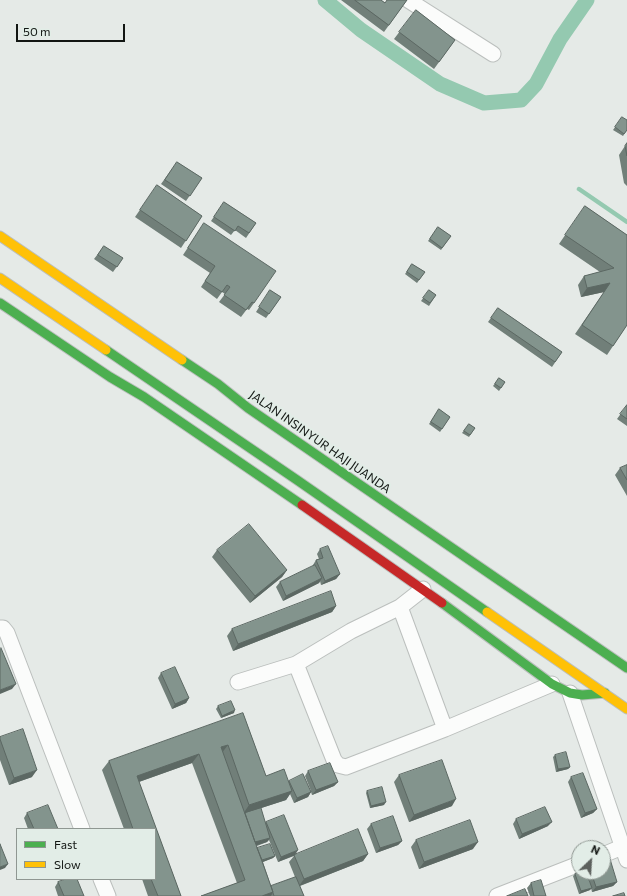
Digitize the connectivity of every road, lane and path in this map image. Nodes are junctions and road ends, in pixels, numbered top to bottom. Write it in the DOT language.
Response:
graph roads {
  1 [pos="408,0"];
  2 [pos="493,54"];
  3 [pos="0,236"];
  4 [pos="0,278"];
  5 [pos="0,303"];
  6 [pos="423,590"];
  7 [pos="400,607"];
  8 [pos="0,628"];
  9 [pos="296,664"];
  10 [pos="627,668"];
  11 [pos="238,682"];
  12 [pos="552,684"];
  13 [pos="570,693"];
  14 [pos="605,693"];
  15 [pos="627,709"];
  16 [pos="445,729"];
  17 [pos="82,828"];
  18 [pos="625,854"];
  19 [pos="611,855"];
  20 [pos="571,867"];
  21 [pos="101,880"];
  22 [pos="108,896"];
  23 [pos="497,896"];
  1 -- 2 [label="street"];
  3 -- 10 [label="main road, JALAN INSINYUR HAJI JUANDA"];
  4 -- 14 [label="main road"];
  5 -- 6 [label="main road"];
  6 -- 7 [label="street"];
  6 -- 12 [label="main road"];
  7 -- 9 [label="street"];
  7 -- 16 [label="street"];
  8 -- 17 [label="street"];
  9 -- 11 [label="street"];
  9 -- 16 [label="street"];
  12 -- 13 [label="main road"];
  12 -- 16 [label="street"];
  13 -- 14 [label="main road"];
  13 -- 18 [label="street"];
  14 -- 15 [label="main road"];
  18 -- 19 [label="street"];
  20 -- 23 [label="street"];
  21 -- 22 [label="street"];
}
